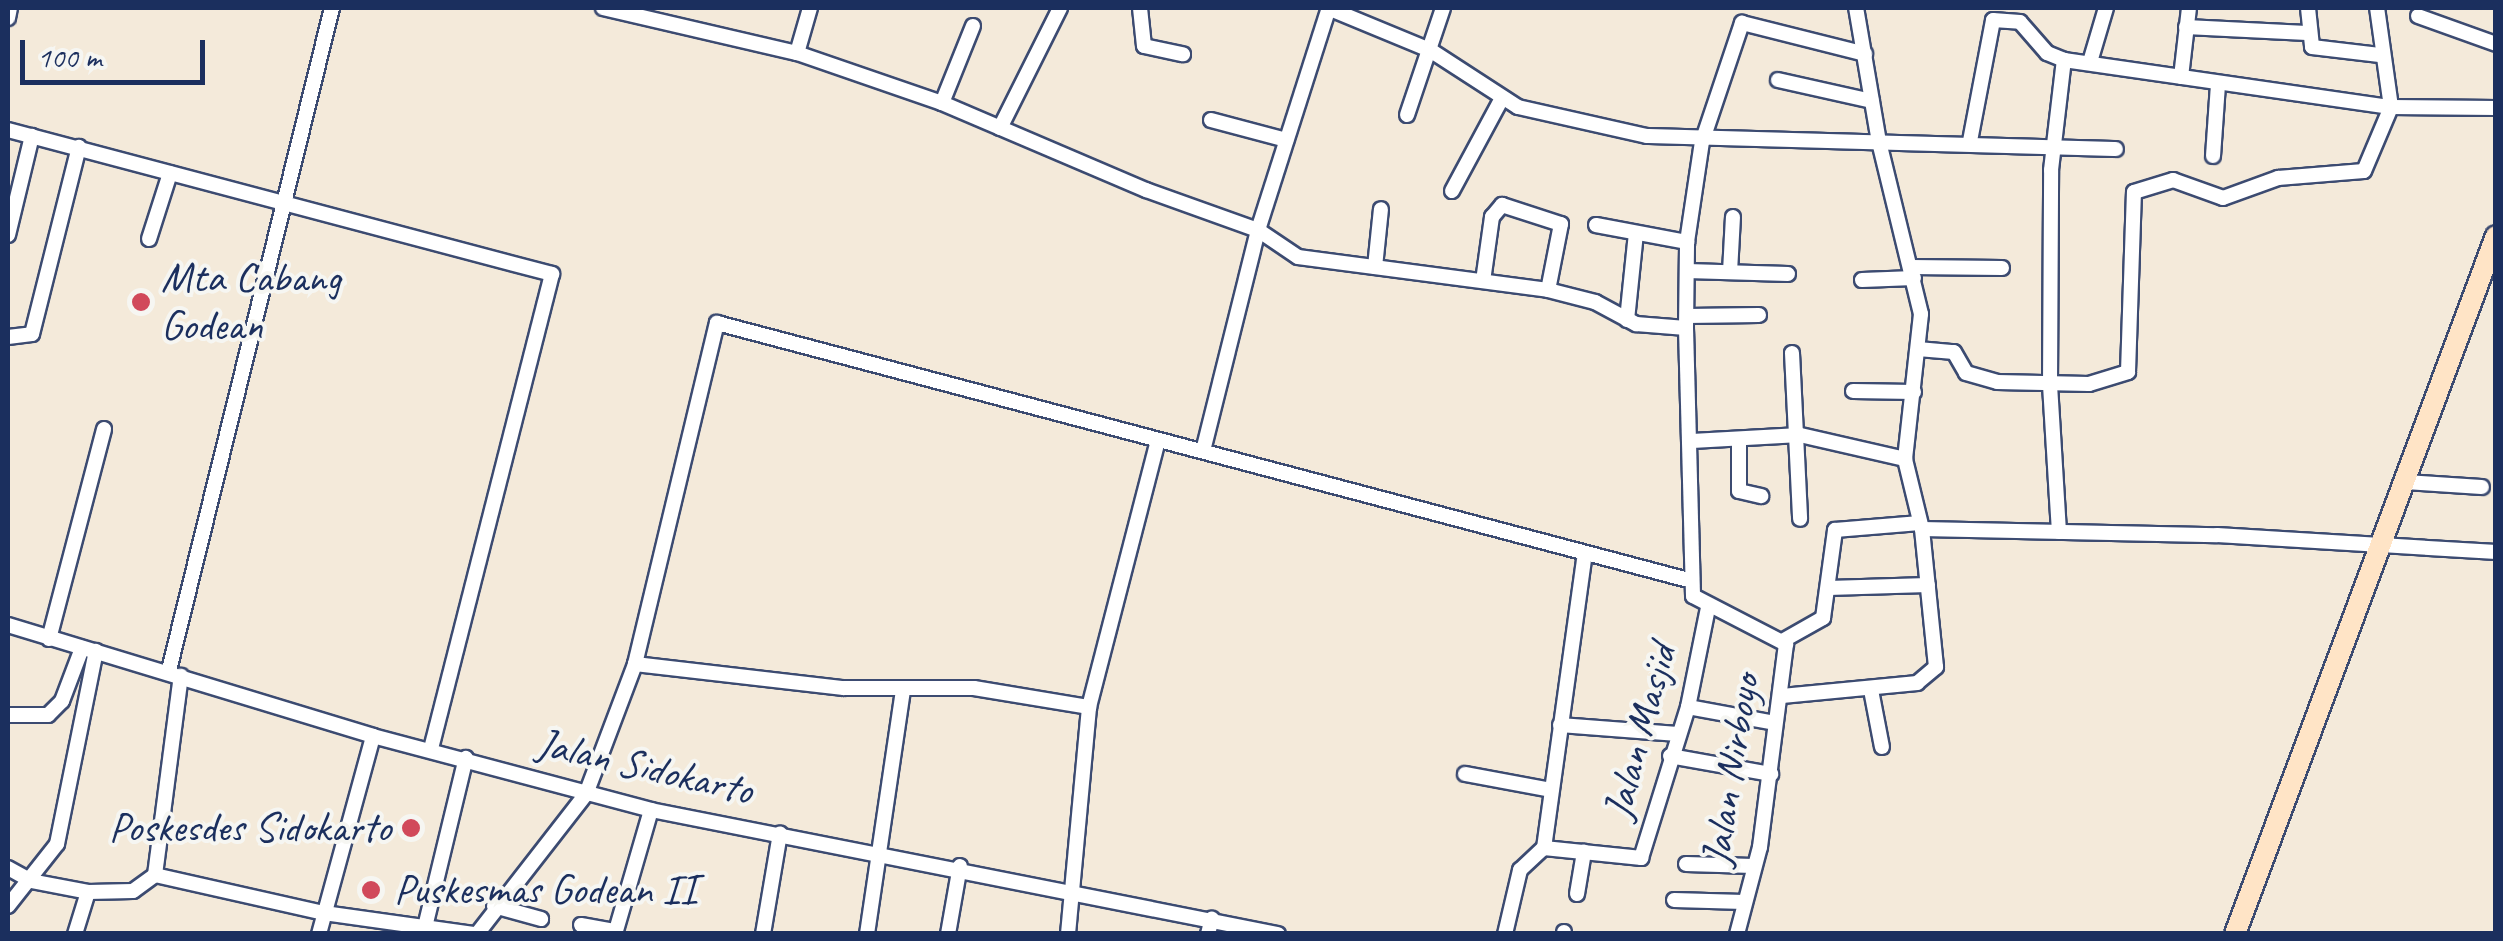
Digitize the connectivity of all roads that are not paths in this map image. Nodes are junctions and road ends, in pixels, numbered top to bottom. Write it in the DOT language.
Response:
graph roads {
  1 [pos="10,8"];
  2 [pos="332,8"];
  3 [pos="603,8"];
  4 [pos="810,8"];
  5 [pos="1060,8"];
  6 [pos="1140,8"];
  7 [pos="1328,8"];
  8 [pos="1443,8"];
  9 [pos="1856,8"];
  10 [pos="2106,8"];
  11 [pos="2189,8"];
  12 [pos="2308,8"];
  13 [pos="2377,8"];
  14 [pos="2449,15"];
  15 [pos="2418,16"];
  16 [pos="8,18"];
  17 [pos="973,26"];
  18 [pos="2186,26"];
  19 [pos="2307,32"];
  20 [pos="2496,44"];
  21 [pos="1430,50"];
  22 [pos="797,52"];
  23 [pos="1183,54"];
  24 [pos="1865,54"];
  25 [pos="2380,55"];
  26 [pos="2064,60"];
  27 [pos="2090,62"];
  28 [pos="2181,78"];
  29 [pos="1778,80"];
  30 [pos="2218,84"];
  31 [pos="1502,98"];
  32 [pos="1872,101"];
  33 [pos="942,103"];
  34 [pos="2391,107"];
  35 [pos="2496,108"];
  36 [pos="1406,114"];
  37 [pos="1211,120"];
  38 [pos="1000,128"];
  39 [pos="8,130"];
  40 [pos="32,136"];
  41 [pos="1286,140"];
  42 [pos="1970,141"];
  43 [pos="1702,142"];
  44 [pos="1879,142"];
  45 [pos="2052,146"];
  46 [pos="78,147"];
  47 [pos="2116,149"];
  48 [pos="2213,156"];
  49 [pos="170,172"];
  50 [pos="1452,191"];
  51 [pos="282,207"];
  52 [pos="1380,209"];
  53 [pos="1734,217"];
  54 [pos="1596,224"];
  55 [pos="1258,230"];
  56 [pos="1636,233"];
  57 [pos="8,235"];
  58 [pos="2496,236"];
  59 [pos="149,239"];
  60 [pos="1688,242"];
  61 [pos="1375,267"];
  62 [pos="2002,268"];
  63 [pos="1687,270"];
  64 [pos="1730,272"];
  65 [pos="1912,273"];
  66 [pos="1788,274"];
  67 [pos="1862,280"];
  68 [pos="1483,282"];
  69 [pos="1548,290"];
  70 [pos="1759,315"];
  71 [pos="1627,320"];
  72 [pos="1687,322"];
  73 [pos="8,337"];
  74 [pos="1918,348"];
  75 [pos="1792,354"];
  76 [pos="2050,385"];
  77 [pos="1853,392"];
  78 [pos="1914,392"];
  79 [pos="104,429"];
  80 [pos="1800,435"];
  81 [pos="1739,440"];
  82 [pos="1692,442"];
  83 [pos="1157,444"];
  84 [pos="1203,451"];
  85 [pos="1905,459"];
  86 [pos="2405,482"];
  87 [pos="2482,487"];
  88 [pos="1760,496"];
  89 [pos="1800,519"];
  90 [pos="1921,526"];
  91 [pos="2059,532"];
  92 [pos="2381,548"];
  93 [pos="2496,552"];
  94 [pos="1585,554"];
  95 [pos="1688,580"];
  96 [pos="1928,585"];
  97 [pos="1828,588"];
  98 [pos="1708,608"];
  99 [pos="8,625"];
  100 [pos="48,638"];
  101 [pos="1784,640"];
  102 [pos="89,650"];
  103 [pos="635,664"];
  104 [pos="175,673"];
  105 [pos="903,690"];
  106 [pos="1871,690"];
  107 [pos="1782,696"];
  108 [pos="1089,707"];
  109 [pos="1688,707"];
  110 [pos="8,715"];
  111 [pos="1775,723"];
  112 [pos="1560,725"];
  113 [pos="1678,734"];
  114 [pos="373,736"];
  115 [pos="1882,747"];
  116 [pos="431,748"];
  117 [pos="1670,756"];
  118 [pos="466,758"];
  119 [pos="1464,774"];
  120 [pos="1770,774"];
  121 [pos="1552,790"];
  122 [pos="586,794"];
  123 [pos="651,810"];
  124 [pos="780,833"];
  125 [pos="1544,848"];
  126 [pos="882,852"];
  127 [pos="1584,852"];
  128 [pos="1686,864"];
  129 [pos="960,866"];
  130 [pos="1753,866"];
  131 [pos="8,868"];
  132 [pos="154,875"];
  133 [pos="31,880"];
  134 [pos="1074,891"];
  135 [pos="88,892"];
  136 [pos="1577,894"];
  137 [pos="1674,900"];
  138 [pos="1744,902"];
  139 [pos="8,906"];
  140 [pos="494,906"];
  141 [pos="324,913"];
  142 [pos="541,918"];
  143 [pos="581,925"];
  144 [pos="1210,926"];
  145 [pos="425,927"];
  146 [pos="615,932"];
  147 [pos="1269,932"];
  148 [pos="764,933"];
  149 [pos="75,934"];
  150 [pos="319,934"];
  151 [pos="475,934"];
  152 [pos="866,934"];
  153 [pos="948,934"];
  154 [pos="1068,934"];
  155 [pos="1506,934"];
  156 [pos="1738,934"];
  157 [pos="2236,934"];
  1 -- 16 [label="street"];
  2 -- 51 [label="street"];
  3 -- 22 [label="street"];
  4 -- 22 [label="street"];
  5 -- 38 [label="street"];
  6 -- 23 [label="street"];
  7 -- 21 [label="street"];
  7 -- 41 [label="street"];
  8 -- 21 [label="street"];
  9 -- 24 [label="street"];
  10 -- 27 [label="street"];
  11 -- 18 [label="street"];
  12 -- 19 [label="street"];
  13 -- 25 [label="street"];
  14 -- 15 [label="street"];
  14 -- 20 [label="street"];
  17 -- 33 [label="street"];
  18 -- 19 [label="street"];
  18 -- 28 [label="street"];
  19 -- 25 [label="street"];
  21 -- 31 [label="street"];
  21 -- 36 [label="street"];
  22 -- 33 [label="street"];
  24 -- 32 [label="street"];
  24 -- 43 [label="street"];
  25 -- 34 [label="street"];
  26 -- 27 [label="street"];
  26 -- 42 [label="street"];
  26 -- 45 [label="street"];
  27 -- 28 [label="street"];
  28 -- 30 [label="street"];
  29 -- 32 [label="street"];
  30 -- 34 [label="street"];
  30 -- 48 [label="street"];
  31 -- 43 [label="street"];
  31 -- 50 [label="street"];
  32 -- 44 [label="street"];
  33 -- 38 [label="street"];
  34 -- 35 [label="street"];
  34 -- 76 [label="street"];
  37 -- 41 [label="street"];
  38 -- 55 [label="street"];
  39 -- 40 [label="street"];
  40 -- 46 [label="street"];
  40 -- 57 [label="street"];
  41 -- 55 [label="street"];
  42 -- 44 [label="street"];
  42 -- 45 [label="street"];
  43 -- 44 [label="street"];
  43 -- 60 [label="street"];
  44 -- 65 [label="street"];
  45 -- 47 [label="street"];
  45 -- 76 [label="street"];
  46 -- 49 [label="street"];
  46 -- 73 [label="street"];
  49 -- 51 [label="street"];
  49 -- 59 [label="street"];
  51 -- 104 [label="street"];
  51 -- 116 [label="street"];
  52 -- 61 [label="street"];
  53 -- 64 [label="street"];
  54 -- 56 [label="street"];
  55 -- 61 [label="street"];
  55 -- 84 [label="street"];
  56 -- 60 [label="street"];
  56 -- 71 [label="street"];
  58 -- 86 [label="main road"];
  60 -- 63 [label="street"];
  61 -- 68 [label="street"];
  62 -- 65 [label="street"];
  63 -- 64 [label="street"];
  63 -- 72 [label="street"];
  64 -- 66 [label="street"];
  65 -- 67 [label="street"];
  65 -- 74 [label="street"];
  68 -- 69 [label="street"];
  68 -- 69 [label="street"];
  69 -- 71 [label="street"];
  70 -- 72 [label="street"];
  71 -- 72 [label="street"];
  72 -- 82 [label="street"];
  74 -- 76 [label="street"];
  74 -- 78 [label="street"];
  75 -- 80 [label="street"];
  76 -- 91 [label="street"];
  77 -- 78 [label="street"];
  78 -- 85 [label="street"];
  79 -- 100 [label="street"];
  80 -- 81 [label="street"];
  80 -- 85 [label="street"];
  80 -- 89 [label="street"];
  81 -- 82 [label="street"];
  81 -- 88 [label="street"];
  82 -- 95 [label="street"];
  83 -- 84 [label="street"];
  83 -- 103 [label="street"];
  83 -- 108 [label="street"];
  84 -- 94 [label="street"];
  85 -- 90 [label="street"];
  86 -- 87 [label="street"];
  86 -- 92 [label="main road"];
  90 -- 91 [label="street"];
  90 -- 96 [label="street"];
  90 -- 97 [label="street"];
  91 -- 92 [label="street"];
  92 -- 93 [label="street"];
  92 -- 157 [label="main road"];
  94 -- 95 [label="street"];
  94 -- 112 [label="street"];
  95 -- 98 [label="street"];
  96 -- 97 [label="street"];
  96 -- 106 [label="street"];
  97 -- 101 [label="street"];
  98 -- 101 [label="street, Jalan Nirboyo"];
  98 -- 109 [label="street, Jalan Masjid"];
  99 -- 100 [label="street, Jalan Sidokarto"];
  100 -- 102 [label="street, Jalan Sidokarto"];
  101 -- 107 [label="street, Jalan Nirboyo"];
  102 -- 104 [label="street, Jalan Sidokarto"];
  102 -- 110 [label="street"];
  102 -- 133 [label="street"];
  103 -- 105 [label="street"];
  103 -- 122 [label="street"];
  104 -- 114 [label="street, Jalan Sidokarto"];
  104 -- 132 [label="street"];
  105 -- 108 [label="street"];
  105 -- 126 [label="street"];
  106 -- 107 [label="street"];
  106 -- 115 [label="street"];
  107 -- 111 [label="street, Jalan Nirboyo"];
  108 -- 134 [label="street"];
  109 -- 111 [label="street"];
  109 -- 113 [label="street, Jalan Masjid"];
  111 -- 120 [label="street, Jalan Nirboyo"];
  112 -- 113 [label="street"];
  112 -- 121 [label="street"];
  113 -- 117 [label="street, Jalan Masjid"];
  114 -- 116 [label="street, Jalan Sidokarto"];
  114 -- 141 [label="street"];
  116 -- 118 [label="street, Jalan Sidokarto"];
  117 -- 120 [label="street"];
  117 -- 127 [label="street, Jalan Masjid"];
  118 -- 122 [label="street, Jalan Sidokarto"];
  118 -- 145 [label="street"];
  119 -- 121 [label="street"];
  120 -- 130 [label="street, Jalan Nirboyo"];
  121 -- 125 [label="street"];
  122 -- 123 [label="street, Jalan Sidokarto"];
  122 -- 140 [label="street"];
  123 -- 124 [label="street, Jalan Sidokarto"];
  123 -- 146 [label="street"];
  124 -- 126 [label="street, Jalan Sidokarto"];
  124 -- 148 [label="street"];
  125 -- 127 [label="street, Jalan Masjid"];
  125 -- 155 [label="street, Jalan Masjid"];
  126 -- 129 [label="street, Jalan Sidokarto"];
  126 -- 152 [label="street"];
  127 -- 136 [label="street"];
  128 -- 130 [label="street"];
  129 -- 134 [label="street, Jalan Sidokarto"];
  129 -- 153 [label="street"];
  130 -- 138 [label="street, Jalan Nirboyo"];
  131 -- 133 [label="street"];
  132 -- 135 [label="street"];
  132 -- 141 [label="street"];
  133 -- 135 [label="street"];
  133 -- 139 [label="street"];
  134 -- 144 [label="street, Jalan Sidokarto"];
  134 -- 154 [label="street"];
  135 -- 149 [label="street"];
  137 -- 138 [label="street"];
  138 -- 156 [label="street, Jalan Nirboyo"];
  140 -- 142 [label="street"];
  140 -- 151 [label="street"];
  141 -- 145 [label="street"];
  141 -- 150 [label="street"];
  143 -- 146 [label="street"];
  144 -- 147 [label="street, Jalan Sidokarto"];
  145 -- 151 [label="street"];
}
